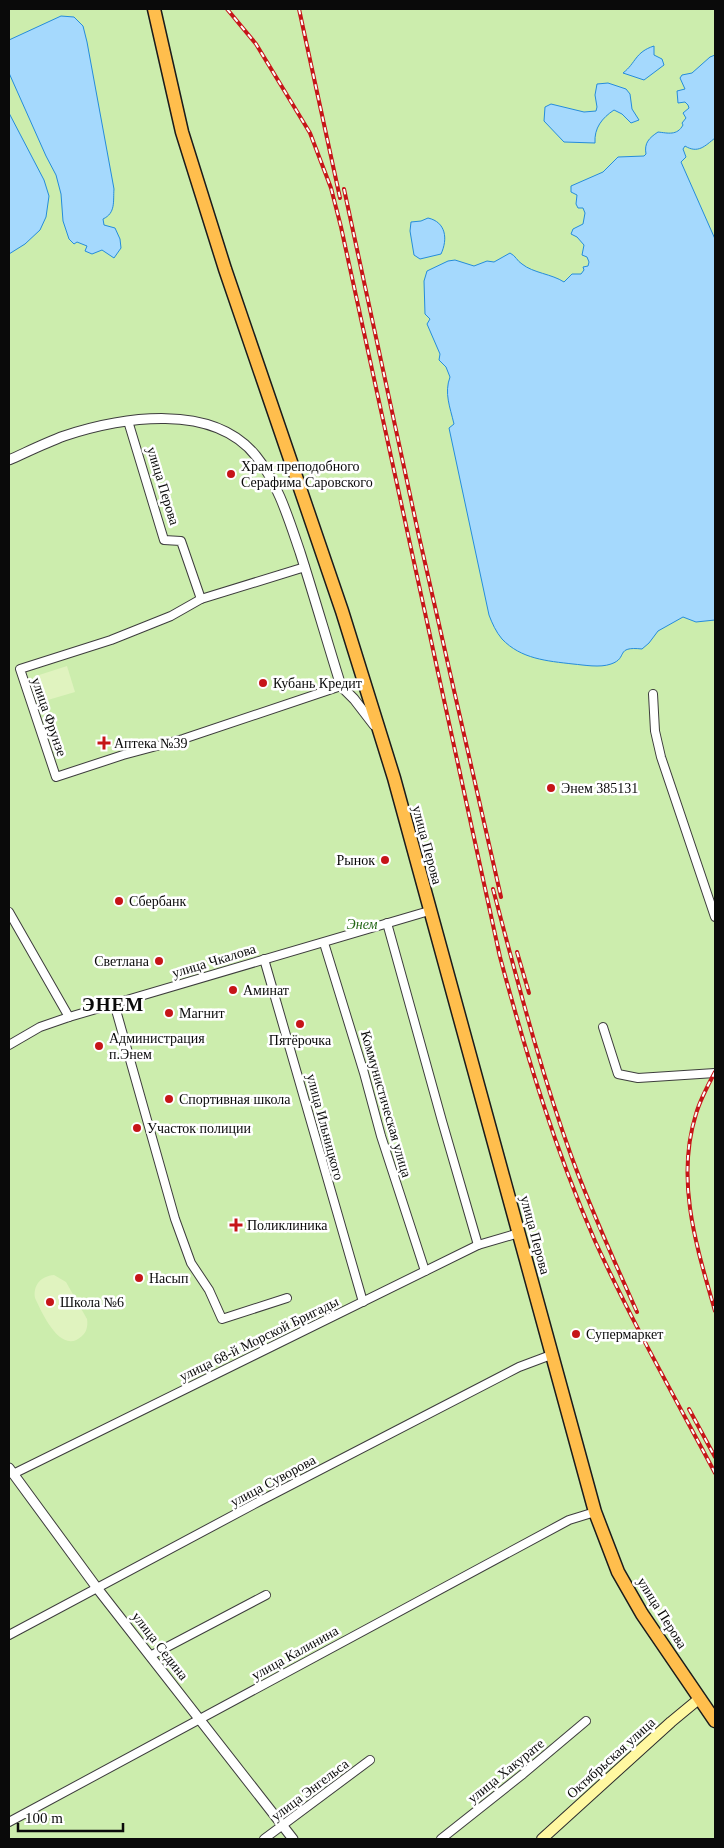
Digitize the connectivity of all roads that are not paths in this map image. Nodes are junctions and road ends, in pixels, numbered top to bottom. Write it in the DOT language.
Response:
graph roads {
  1 [pos="154,9"];
  2 [pos="128,421"];
  3 [pos="9,460"];
  4 [pos="305,567"];
  5 [pos="201,599"];
  6 [pos="341,686"];
  7 [pos="653,694"];
  8 [pos="380,733"];
  9 [pos="429,911"];
  10 [pos="9,912"];
  11 [pos="715,917"];
  12 [pos="387,923"];
  13 [pos="324,943"];
  14 [pos="264,959"];
  15 [pos="114,1003"];
  16 [pos="69,1016"];
  17 [pos="603,1027"];
  18 [pos="9,1045"];
  19 [pos="715,1073"];
  20 [pos="519,1233"];
  21 [pos="478,1245"];
  22 [pos="425,1271"];
  23 [pos="287,1298"];
  24 [pos="363,1302"];
  25 [pos="551,1355"];
  26 [pos="11,1471"];
  27 [pos="595,1512"];
  28 [pos="97,1588"];
  29 [pos="266,1595"];
  30 [pos="9,1635"];
  31 [pos="150,1656"];
  32 [pos="700,1698"];
  33 [pos="200,1719"];
  34 [pos="586,1721"];
  35 [pos="715,1721"];
  36 [pos="370,1760"];
  37 [pos="9,1822"];
  38 [pos="282,1825"];
  39 [pos="264,1839"];
  40 [pos="293,1839"];
  41 [pos="441,1839"];
  42 [pos="542,1839"];
  1 -- 8 [label="highway, улица Перова"];
  2 -- 3 [label="street, улица Перова"];
  2 -- 4 [label="street, улица Перова"];
  2 -- 5 [label="street, улица Перова"];
  4 -- 5 [label="street, улица Фрунзе"];
  4 -- 6 [label="street, улица Перова"];
  5 -- 6 [label="street, улица Фрунзе"];
  6 -- 8 [label="street, улица Перова"];
  7 -- 11 [label="street"];
  8 -- 9 [label="highway, улица Перова"];
  9 -- 12 [label="street, улица Чкалова"];
  9 -- 20 [label="highway, улица Перова"];
  10 -- 16 [label="street"];
  12 -- 13 [label="street, улица Чкалова"];
  12 -- 21 [label="street"];
  13 -- 14 [label="street, улица Чкалова"];
  13 -- 22 [label="street, Коммунистическая улица"];
  14 -- 15 [label="street, улица Чкалова"];
  14 -- 24 [label="street, улица Ильницкого"];
  15 -- 16 [label="street, улица Чкалова"];
  15 -- 23 [label="street"];
  16 -- 18 [label="street, улица Чкалова"];
  17 -- 19 [label="street"];
  20 -- 21 [label="street, улица 68-й Морской Бригады"];
  20 -- 25 [label="highway, улица Перова"];
  21 -- 22 [label="street, улица 68-й Морской Бригады"];
  22 -- 24 [label="street, улица 68-й Морской Бригады"];
  24 -- 26 [label="street, улица 68-й Морской Бригады"];
  25 -- 27 [label="highway, улица Перова"];
  25 -- 28 [label="street, улица Суворова"];
  26 -- 28 [label="street, улица Седина"];
  27 -- 32 [label="highway, улица Перова"];
  27 -- 33 [label="street, улица Калинина"];
  28 -- 30 [label="street, улица Суворова"];
  28 -- 31 [label="street, улица Седина"];
  29 -- 31 [label="street"];
  31 -- 33 [label="street, улица Седина"];
  32 -- 35 [label="highway, улица Перова"];
  32 -- 42 [label="main road, Октябрьская улица"];
  33 -- 37 [label="street, улица Калинина"];
  33 -- 38 [label="street, улица Седина"];
  34 -- 41 [label="street, улица Хакурате"];
  36 -- 38 [label="street, улица Энгельса"];
  38 -- 39 [label="street, улица Энгельса"];
  38 -- 40 [label="street, улица Седина"];
}
